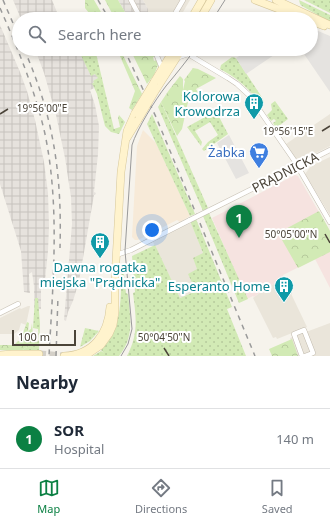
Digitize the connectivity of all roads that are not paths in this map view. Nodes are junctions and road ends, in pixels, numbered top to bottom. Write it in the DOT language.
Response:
graph roads {
  1 [pos="131,0"];
  2 [pos="183,0"];
  3 [pos="202,0"];
  4 [pos="211,0"];
  5 [pos="255,0"];
  6 [pos="276,0"];
  7 [pos="137,12"];
  8 [pos="176,12"];
  9 [pos="195,12"];
  10 [pos="204,12"];
  11 [pos="287,12"];
  12 [pos="302,12"];
  13 [pos="318,19"];
  14 [pos="318,24"];
  15 [pos="330,25"];
  16 [pos="330,28"];
  17 [pos="156,56"];
  18 [pos="170,56"];
  19 [pos="177,56"];
  20 [pos="181,56"];
  21 [pos="194,56"];
  22 [pos="175,59"];
  23 [pos="162,68"];
  24 [pos="156,85"];
  25 [pos="330,150"];
  26 [pos="298,166"];
  27 [pos="330,222"];
  28 [pos="116,255"];
  29 [pos="115,285"];
  30 [pos="18,304"];
  31 [pos="0,313"];
  32 [pos="39,354"];
  33 [pos="0,355"];
  34 [pos="5,356"];
  35 [pos="64,356"];
  36 [pos="85,356"];
  37 [pos="302,356"];
  38 [pos="305,356"];
  1 -- 7 [label="street"];
  2 -- 8 [label="street"];
  3 -- 9 [label="street"];
  4 -- 10 [label="street"];
  5 -- 11 [label="street"];
  6 -- 12 [label="street"];
  13 -- 15 [label="street"];
  14 -- 16 [label="street"];
  17 -- 23 [label="street"];
  18 -- 23 [label="street"];
  19 -- 22 [label="street"];
  20 -- 22 [label="street"];
  21 -- 26 [label="street"];
  22 -- 24 [label="street"];
  23 -- 24 [label="street"];
  24 -- 28 [label="street, bridge"];
  25 -- 26 [label="street, PRĄDNICKA"];
  26 -- 27 [label="street"];
  26 -- 28 [label="street, PRĄDNICKA, bridge"];
  28 -- 29 [label="street"];
  29 -- 35 [label="street"];
  29 -- 36 [label="street"];
  30 -- 31 [label="street"];
  32 -- 34 [label="street"];
  33 -- 34 [label="street"];
  37 -- 38 [label="street"];
}
